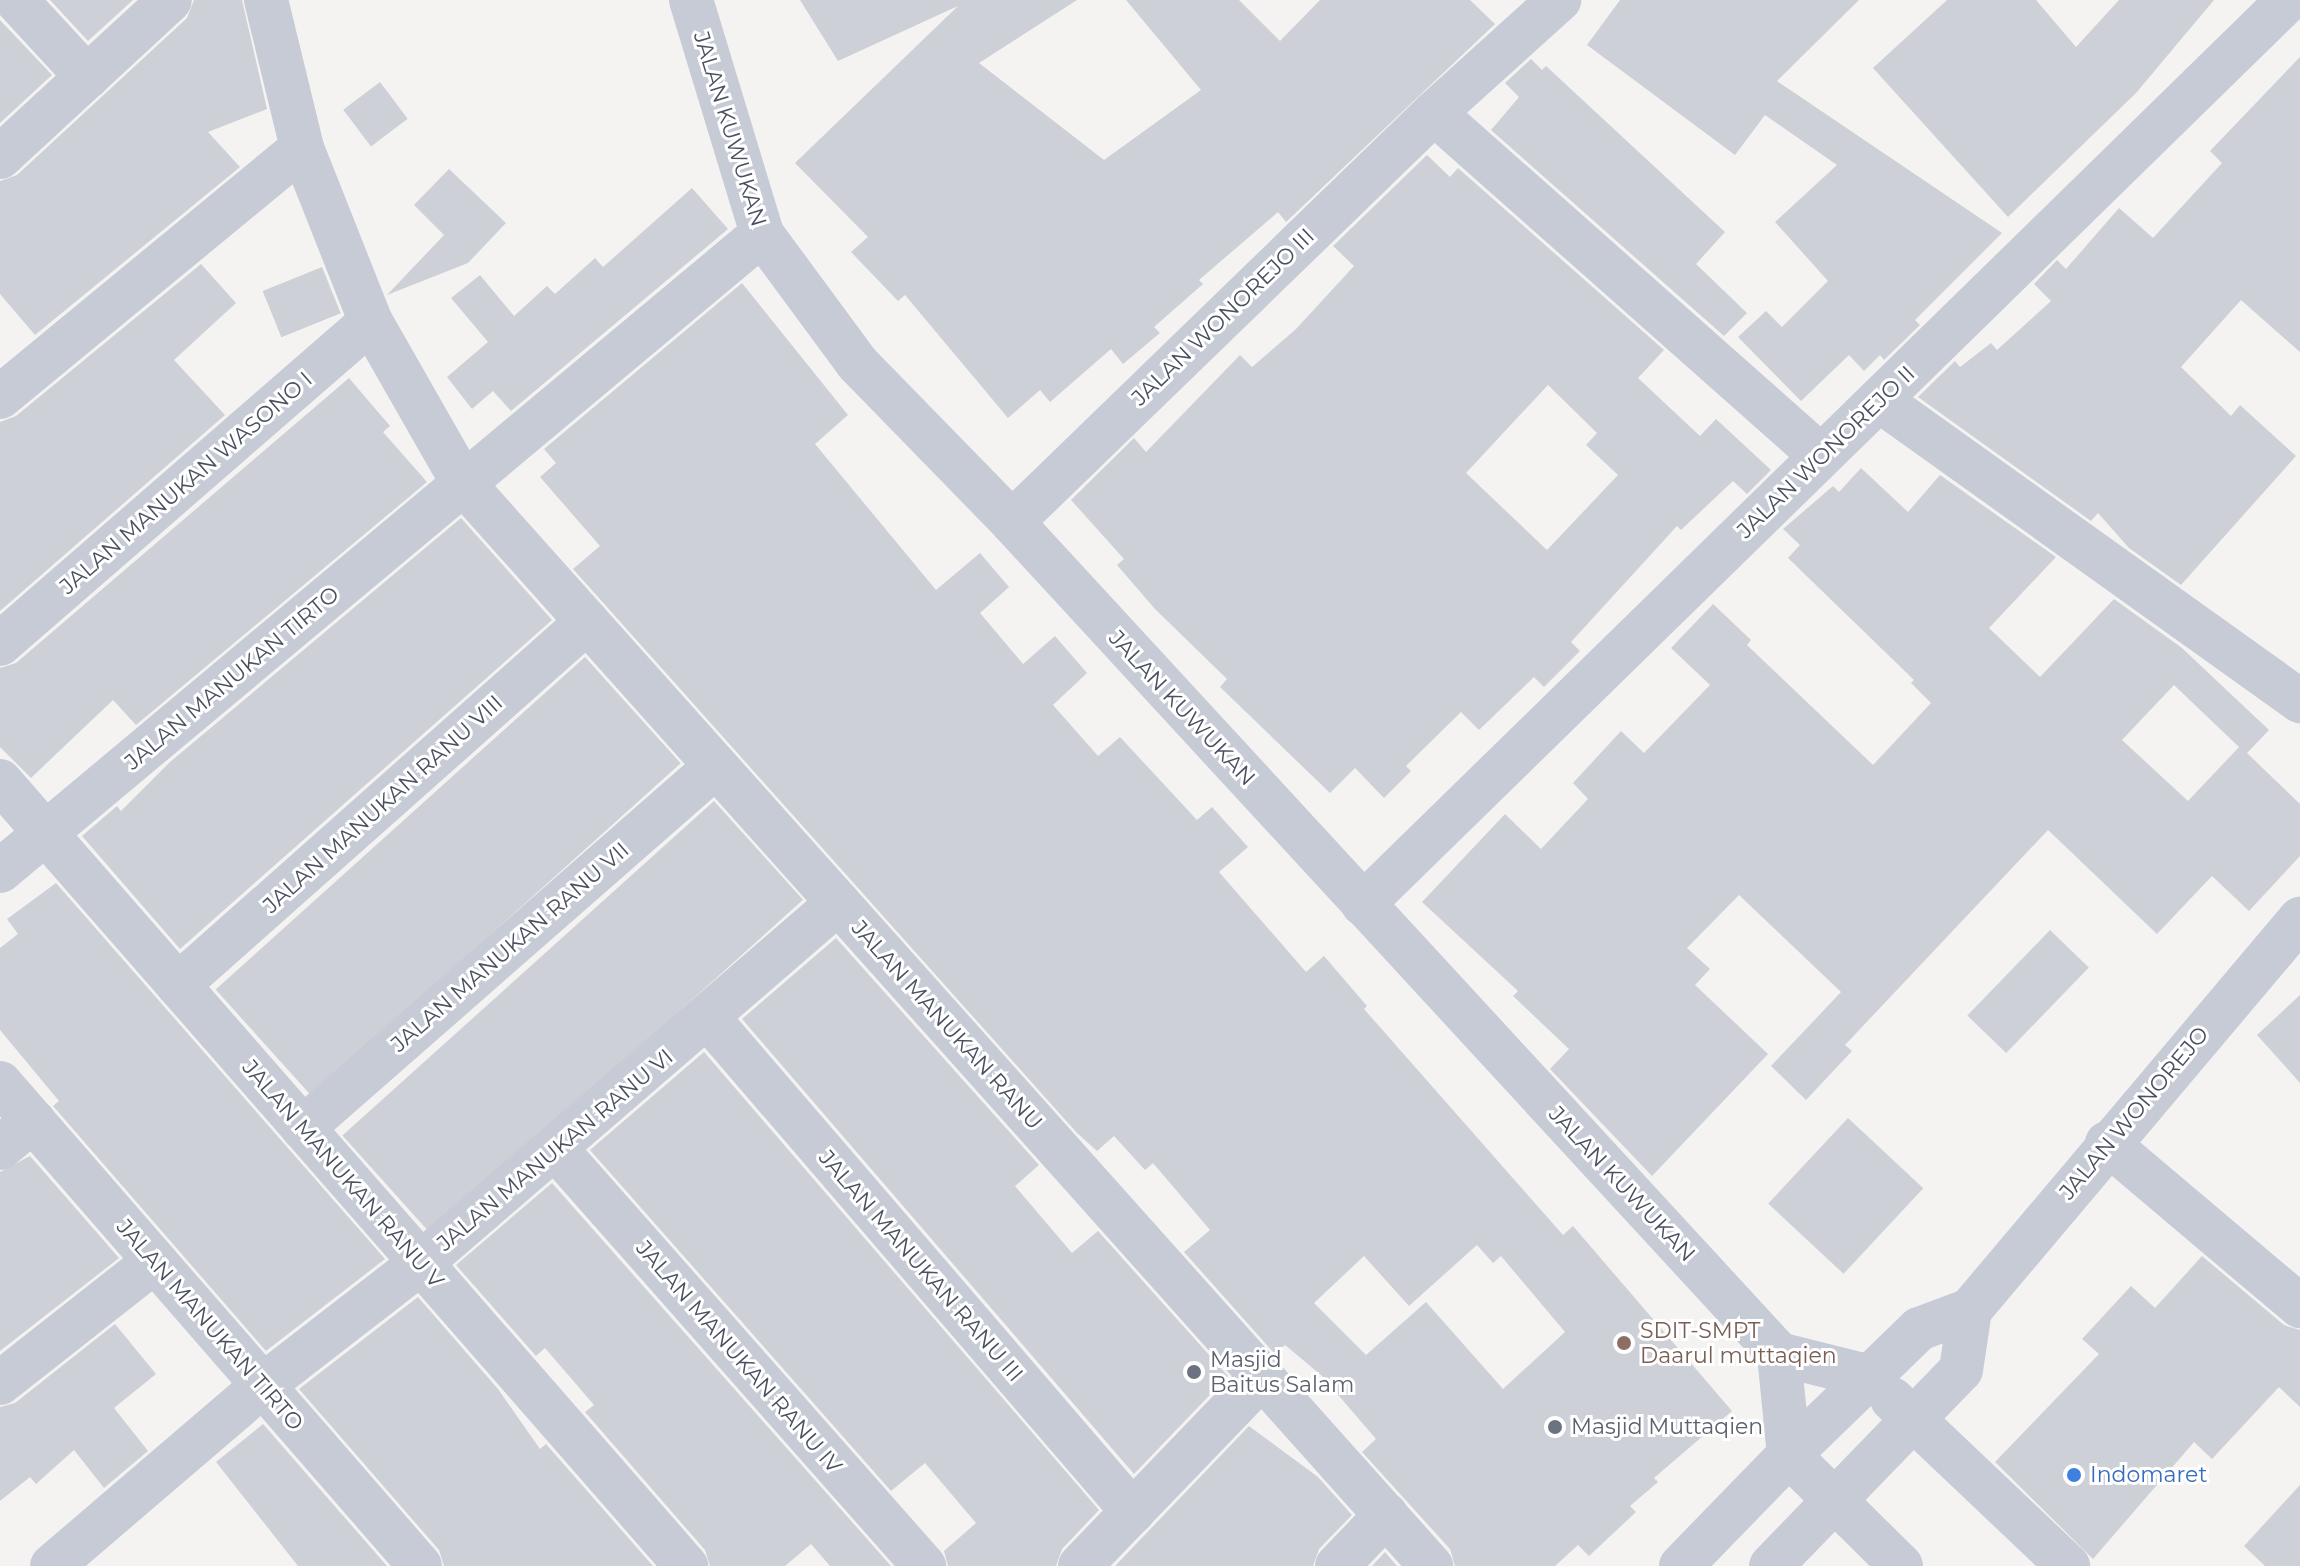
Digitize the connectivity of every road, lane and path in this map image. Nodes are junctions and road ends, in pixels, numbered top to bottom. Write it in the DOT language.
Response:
graph roads {
  1 [pos="16,0"];
  2 [pos="170,0"];
  3 [pos="266,0"];
  4 [pos="691,0"];
  5 [pos="1559,0"];
  6 [pos="2288,0"];
  7 [pos="87,77"];
  8 [pos="1434,113"];
  9 [pos="302,148"];
  10 [pos="0,157"];
  11 [pos="762,234"];
  12 [pos="371,322"];
  13 [pos="0,397"];
  14 [pos="1879,400"];
  15 [pos="1821,456"];
  16 [pos="463,483"];
  17 [pos="1012,522"];
  18 [pos="587,622"];
  19 [pos="0,644"];
  20 [pos="2300,701"];
  21 [pos="716,766"];
  22 [pos="0,781"];
  23 [pos="47,835"];
  24 [pos="0,871"];
  25 [pos="838,903"];
  26 [pos="1363,904"];
  27 [pos="2300,919"];
  28 [pos="178,985"];
  29 [pos="709,1019"];
  30 [pos="0,1083"];
  31 [pos="33,1121"];
  32 [pos="303,1128"];
  33 [pos="2107,1143"];
  34 [pos="0,1148"];
  35 [pos="555,1148"];
  36 [pos="155,1261"];
  37 [pos="421,1263"];
  38 [pos="2300,1306"];
  39 [pos="1970,1310"];
  40 [pos="1779,1354"];
  41 [pos="1262,1377"];
  42 [pos="1871,1377"];
  43 [pos="0,1383"];
  44 [pos="263,1385"];
  45 [pos="1913,1419"];
  46 [pos="1789,1455"];
  47 [pos="1834,1501"];
  48 [pos="1133,1512"];
  49 [pos="1386,1515"];
  50 [pos="52,1566"];
  51 [pos="420,1566"];
  52 [pos="686,1566"];
  53 [pos="924,1566"];
  54 [pos="1080,1566"];
  55 [pos="1337,1566"];
  56 [pos="1431,1566"];
  57 [pos="1681,1566"];
  58 [pos="1771,1566"];
  59 [pos="1901,1566"];
  60 [pos="2068,1566"];
  1 -- 7 [label="street"];
  2 -- 7 [label="street"];
  3 -- 9 [label="street, JALAN MANUKAN RANU"];
  4 -- 11 [label="street, JALAN KUWUKAN"];
  5 -- 8 [label="street, JALAN WONOREJO III"];
  6 -- 14 [label="street, JALAN WONOREJO II"];
  7 -- 10 [label="street"];
  8 -- 15 [label="street"];
  8 -- 17 [label="street, JALAN WONOREJO III"];
  9 -- 12 [label="street, JALAN MANUKAN RANU"];
  9 -- 13 [label="street"];
  11 -- 16 [label="street, JALAN MANUKAN TIRTO"];
  11 -- 17 [label="street, JALAN KUWUKAN"];
  12 -- 16 [label="street, JALAN MANUKAN RANU"];
  12 -- 19 [label="street, JALAN MANUKAN WASONO I"];
  14 -- 15 [label="street, JALAN WONOREJO II"];
  14 -- 20 [label="street"];
  15 -- 26 [label="street, JALAN WONOREJO II"];
  16 -- 18 [label="street, JALAN MANUKAN RANU"];
  16 -- 23 [label="street, JALAN MANUKAN TIRTO"];
  17 -- 26 [label="street, JALAN KUWUKAN"];
  18 -- 21 [label="street, JALAN MANUKAN RANU"];
  18 -- 28 [label="street, JALAN MANUKAN RANU VIII"];
  21 -- 25 [label="street, JALAN MANUKAN RANU"];
  21 -- 32 [label="street, JALAN MANUKAN RANU VII"];
  22 -- 23 [label="street, JALAN MANUKAN RANU V"];
  23 -- 24 [label="street, JALAN MANUKAN TIRTO"];
  23 -- 28 [label="street, JALAN MANUKAN RANU V"];
  25 -- 29 [label="street, JALAN MANUKAN RANU VI"];
  25 -- 41 [label="street, JALAN MANUKAN RANU"];
  26 -- 40 [label="street, JALAN KUWUKAN"];
  27 -- 33 [label="street, JALAN WONOREJO"];
  28 -- 32 [label="street, JALAN MANUKAN RANU V"];
  29 -- 35 [label="street, JALAN MANUKAN RANU VI"];
  29 -- 48 [label="street, JALAN MANUKAN RANU III"];
  30 -- 31 [label="street, JALAN MANUKAN TIRTO"];
  31 -- 34 [label="street"];
  31 -- 36 [label="street, JALAN MANUKAN TIRTO"];
  32 -- 37 [label="street, JALAN MANUKAN RANU V"];
  33 -- 38 [label="street"];
  33 -- 39 [label="street, JALAN WONOREJO"];
  35 -- 37 [label="street, JALAN MANUKAN RANU VI"];
  35 -- 53 [label="street, JALAN MANUKAN RANU IV"];
  36 -- 43 [label="street"];
  36 -- 44 [label="street, JALAN MANUKAN TIRTO"];
  37 -- 44 [label="street, JALAN MANUKAN RANU VI"];
  37 -- 52 [label="street, JALAN MANUKAN RANU V"];
  39 -- 42 [label="street"];
  39 -- 45 [label="street"];
  40 -- 42 [label="street"];
  40 -- 46 [label="street"];
  41 -- 48 [label="street"];
  41 -- 49 [label="street, JALAN MANUKAN RANU"];
  42 -- 45 [label="street"];
  42 -- 46 [label="street"];
  44 -- 50 [label="street, JALAN MANUKAN RANU VI"];
  44 -- 51 [label="street, JALAN MANUKAN TIRTO"];
  45 -- 47 [label="street"];
  45 -- 60 [label="street"];
  46 -- 47 [label="street"];
  46 -- 57 [label="street"];
  47 -- 58 [label="street"];
  47 -- 59 [label="street"];
  48 -- 54 [label="street"];
  49 -- 55 [label="street"];
  49 -- 56 [label="street, JALAN MANUKAN RANU"];
}
